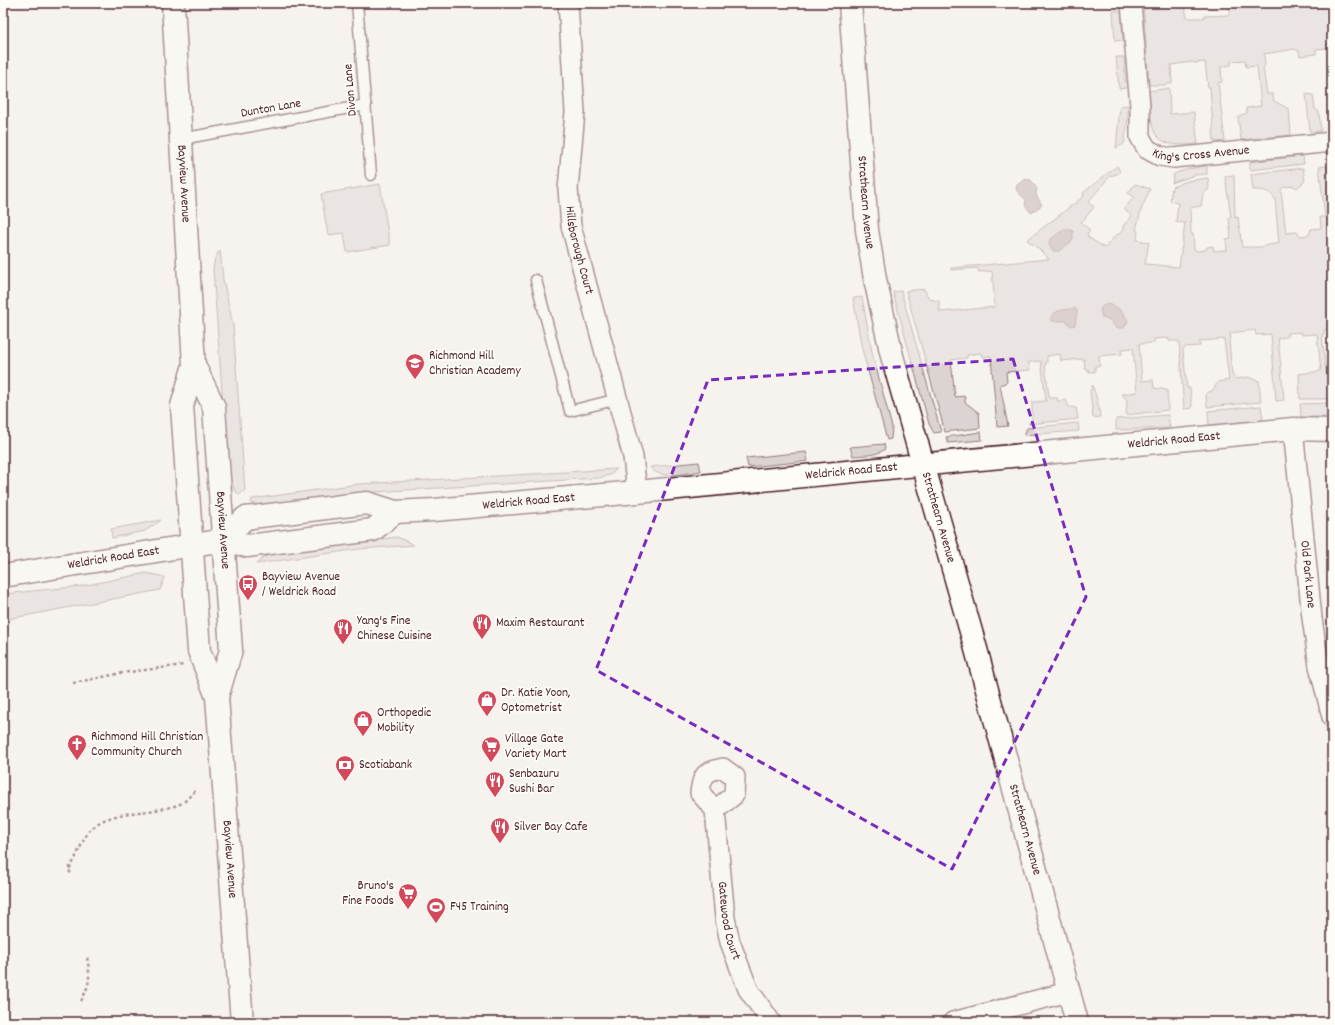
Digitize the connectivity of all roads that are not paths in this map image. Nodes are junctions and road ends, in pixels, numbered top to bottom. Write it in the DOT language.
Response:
graph roads {
  1 [pos="173,3"];
  2 [pos="357,3"];
  3 [pos="568,3"];
  4 [pos="850,3"];
  5 [pos="1131,3"];
  6 [pos="366,105"];
  7 [pos="181,139"];
  8 [pos="1332,142"];
  9 [pos="371,175"];
  10 [pos="536,280"];
  11 [pos="194,365"];
  12 [pos="618,399"];
  13 [pos="1292,429"];
  14 [pos="1332,430"];
  15 [pos="922,464"];
  16 [pos="637,492"];
  17 [pos="224,540"];
  18 [pos="192,545"];
  19 [pos="3,576"];
  20 [pos="217,697"];
  21 [pos="1332,717"];
  22 [pos="715,810"];
  23 [pos="1068,992"];
  24 [pos="242,1022"];
  25 [pos="771,1022"];
  26 [pos="953,1022"];
  27 [pos="1077,1022"];
  1 -- 7 [label="street, Bayview Avenue"];
  2 -- 6 [label="lane, Divon Lane"];
  3 -- 12 [label="street, Hillsborough Court"];
  4 -- 15 [label="street, Strathearn Avenue"];
  5 -- 8 [label="street, King's Cross Avenue"];
  6 -- 7 [label="lane, Dunton Lane"];
  6 -- 9 [label="lane, Divon Lane"];
  7 -- 11 [label="street, Bayview Avenue"];
  10 -- 12 [label="lane"];
  11 -- 17 [label="street, Bayview Avenue"];
  11 -- 18 [label="street, Bayview Avenue"];
  12 -- 16 [label="street, Hillsborough Court"];
  13 -- 14 [label="street, Weldrick Road East"];
  13 -- 15 [label="street, Weldrick Road East"];
  13 -- 21 [label="street, Old Park Lane"];
  15 -- 16 [label="street, Weldrick Road East"];
  15 -- 23 [label="street, Strathearn Avenue"];
  16 -- 17 [label="street, Weldrick Road East"];
  17 -- 18 [label="street, Weldrick Road East"];
  17 -- 20 [label="street, Bayview Avenue"];
  18 -- 19 [label="street, Weldrick Road East"];
  18 -- 20 [label="street, Bayview Avenue"];
  20 -- 24 [label="street, Bayview Avenue"];
  22 -- 25 [label="street, Gatewood Court"];
  23 -- 26 [label="street"];
  23 -- 27 [label="street, Strathearn Avenue"];
}
